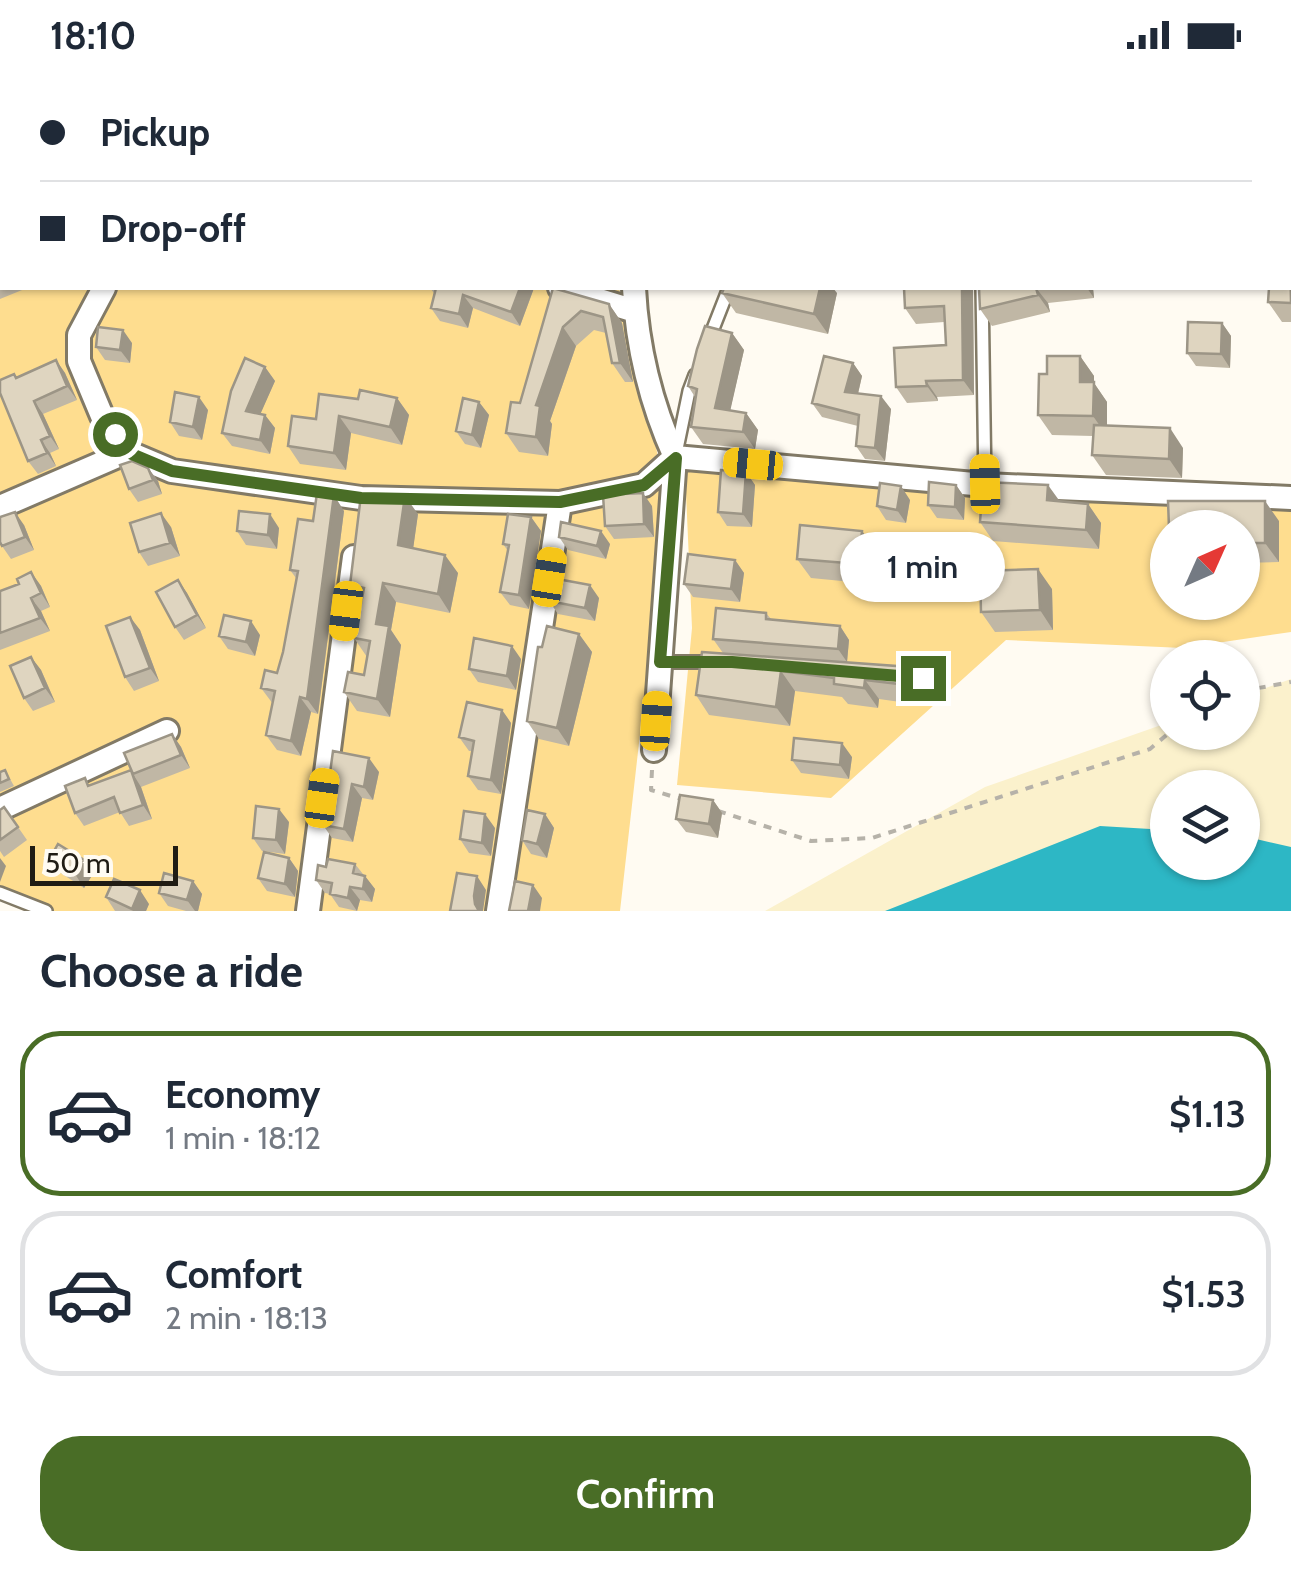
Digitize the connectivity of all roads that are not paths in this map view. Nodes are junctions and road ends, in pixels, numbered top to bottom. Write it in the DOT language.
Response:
graph roads {
  1 [pos="103,290"];
  2 [pos="566,290"];
  3 [pos="634,290"];
  4 [pos="728,290"];
  5 [pos="982,290"];
  6 [pos="635,312"];
  7 [pos="127,452"];
  8 [pos="676,458"];
  9 [pos="985,484"];
  10 [pos="1291,498"];
  11 [pos="560,502"];
  12 [pos="0,507"];
  13 [pos="358,518"];
  14 [pos="660,662"];
  15 [pos="732,662"];
  16 [pos="168,731"];
  17 [pos="654,750"];
  18 [pos="0,809"];
  19 [pos="0,893"];
  20 [pos="46,911"];
  21 [pos="308,911"];
  22 [pos="498,911"];
  1 -- 7 [label="street"];
  2 -- 6 [label="street"];
  3 -- 6 [label="street"];
  4 -- 8 [label="lane"];
  5 -- 9 [label="lane"];
  6 -- 8 [label="street"];
  7 -- 12 [label="street"];
  7 -- 13 [label="street"];
  8 -- 9 [label="street"];
  8 -- 11 [label="street"];
  8 -- 14 [label="street"];
  9 -- 10 [label="street"];
  11 -- 13 [label="street"];
  11 -- 22 [label="street"];
  13 -- 21 [label="street"];
  14 -- 15 [label="lane"];
  14 -- 17 [label="street"];
  16 -- 18 [label="street"];
  19 -- 20 [label="lane"];
}
